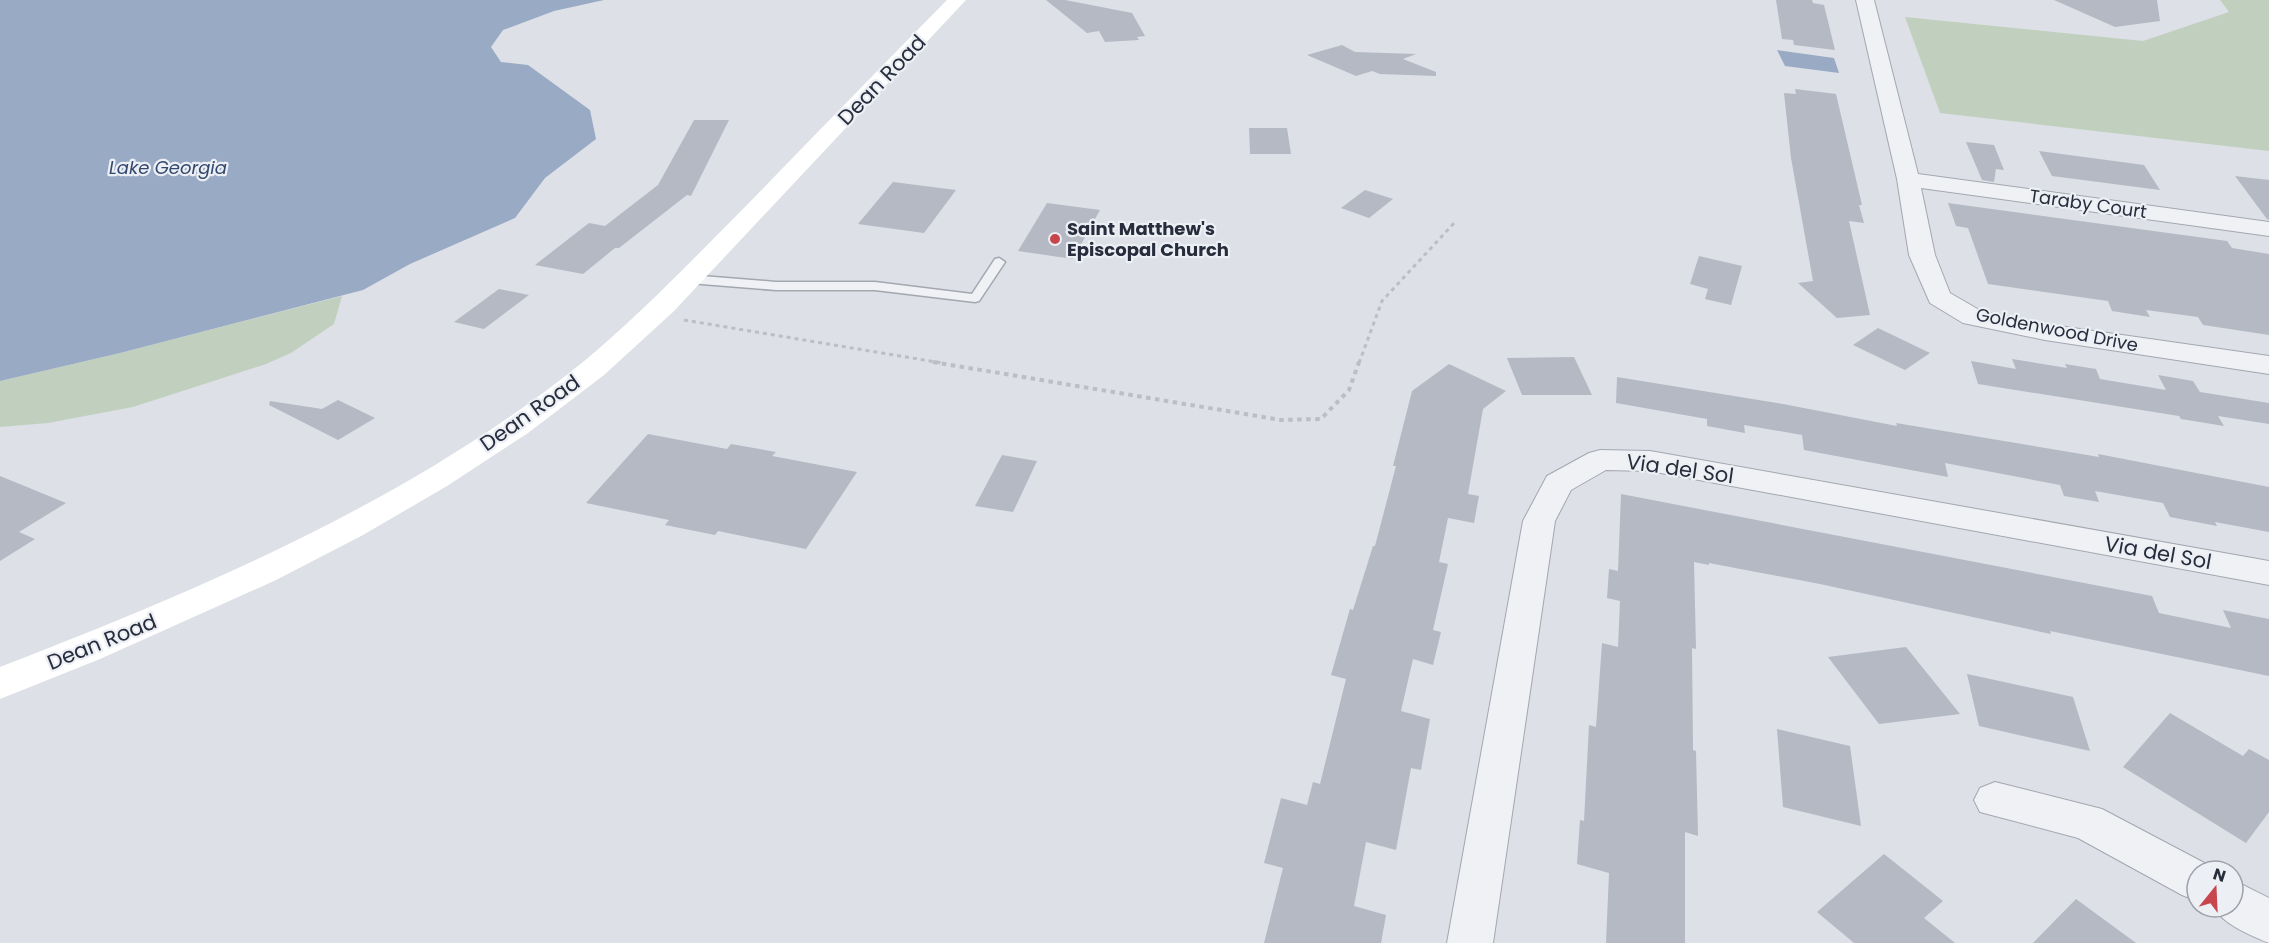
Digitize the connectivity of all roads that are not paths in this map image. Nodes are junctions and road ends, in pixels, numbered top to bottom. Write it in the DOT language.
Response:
graph roads {
  1 [pos="957,0"];
  2 [pos="1865,0"];
  3 [pos="1908,179"];
  4 [pos="2269,229"];
  5 [pos="999,262"];
  6 [pos="689,279"];
  7 [pos="2269,365"];
  8 [pos="2269,573"];
  9 [pos="0,683"];
  10 [pos="1995,800"];
  11 [pos="2185,875"];
  12 [pos="2245,907"];
  13 [pos="2269,921"];
  14 [pos="1470,943"];
  1 -- 6 [label="main road, Dean Road"];
  2 -- 3 [label="street, Goldenwood Drive"];
  3 -- 4 [label="street, Taraby Court"];
  3 -- 7 [label="street, Goldenwood Drive"];
  5 -- 6 [label="lane"];
  6 -- 9 [label="main road, Dean Road"];
  8 -- 14 [label="street, Via del Sol"];
  10 -- 11 [label="street"];
  12 -- 13 [label="street"];
}
